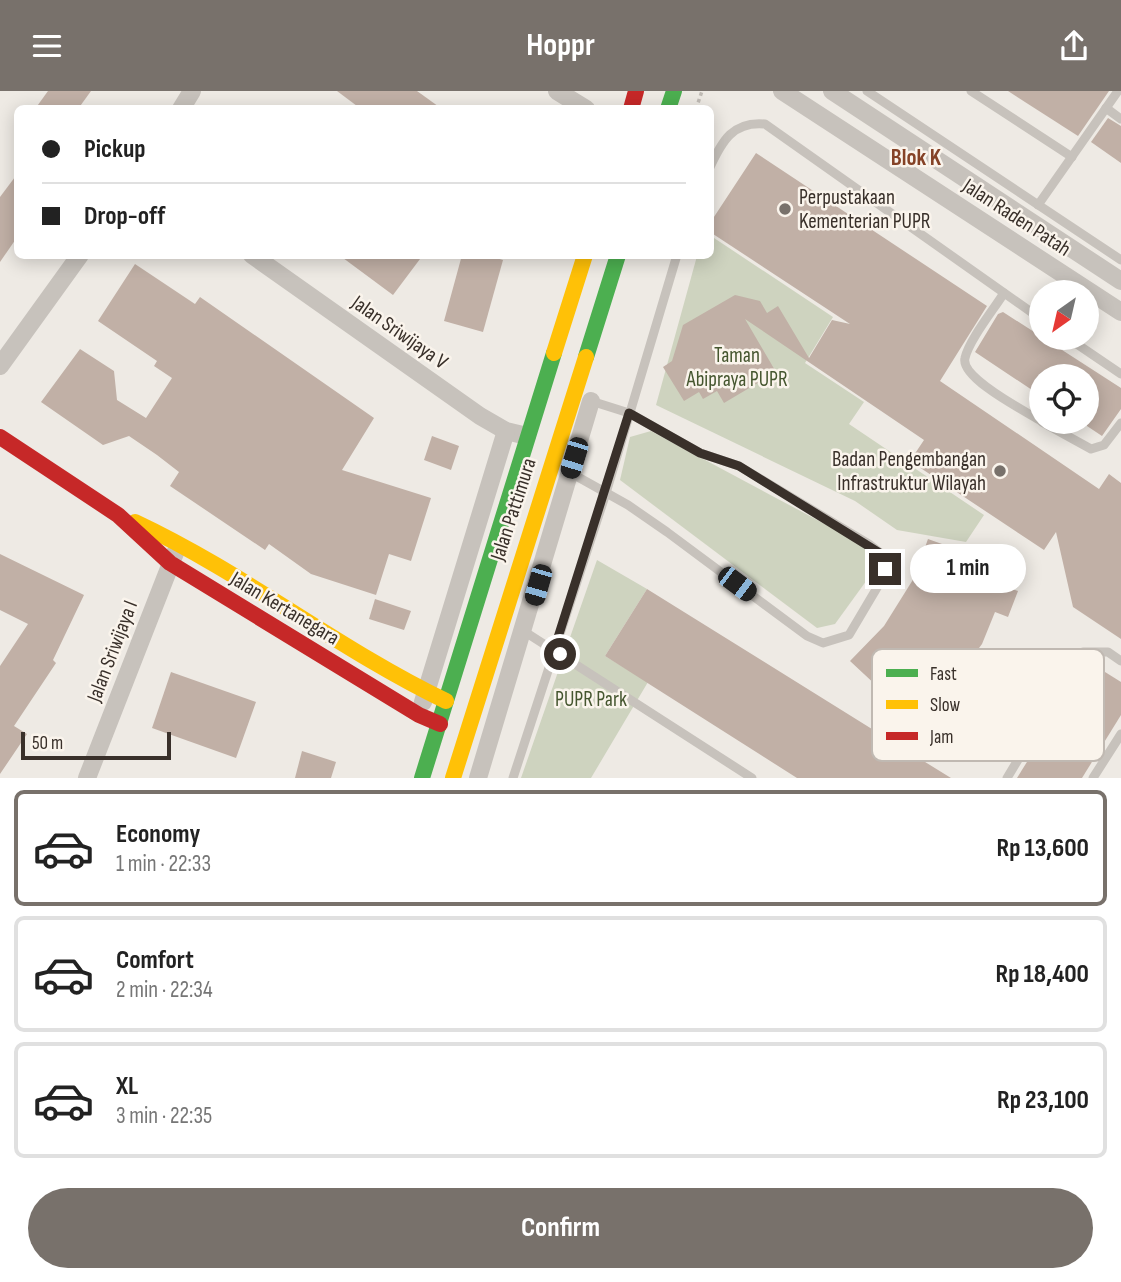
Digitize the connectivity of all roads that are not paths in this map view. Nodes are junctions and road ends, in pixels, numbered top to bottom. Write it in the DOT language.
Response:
graph roads {
  1 [pos="557,91"];
  2 [pos="782,91"];
  3 [pos="832,91"];
  4 [pos="867,91"];
  5 [pos="971,91"];
  6 [pos="1118,91"];
  7 [pos="580,105"];
  8 [pos="1106,108"];
  9 [pos="1121,119"];
  10 [pos="1072,157"];
  11 [pos="714,160"];
  12 [pos="1038,205"];
  13 [pos="1087,248"];
  14 [pos="77,259"];
  15 [pos="258,259"];
  16 [pos="584,259"];
  17 [pos="617,259"];
  18 [pos="676,259"];
  19 [pos="1121,260"];
  20 [pos="1121,281"];
  21 [pos="1004,293"];
  22 [pos="1029,311"];
  23 [pos="1121,312"];
  24 [pos="1086,350"];
  25 [pos="0,366"];
  26 [pos="1121,374"];
  27 [pos="572,397"];
  28 [pos="591,401"];
  29 [pos="629,413"];
  30 [pos="1029,413"];
  31 [pos="1121,422"];
  32 [pos="506,431"];
  33 [pos="1065,434"];
  34 [pos="0,436"];
  35 [pos="527,436"];
  36 [pos="550,467"];
  37 [pos="569,473"];
  38 [pos="606,493"];
  39 [pos="118,515"];
  40 [pos="181,541"];
  41 [pos="170,563"];
  42 [pos="503,617"];
  43 [pos="524,631"];
  44 [pos="557,652"];
  45 [pos="1104,652"];
  46 [pos="1121,661"];
  47 [pos="426,692"];
  48 [pos="446,701"];
  49 [pos="419,715"];
  50 [pos="440,724"];
  51 [pos="1121,734"];
  52 [pos="1017,761"];
  53 [pos="1104,761"];
  54 [pos="1104,761"];
  55 [pos="516,777"];
  56 [pos="87,778"];
  57 [pos="422,778"];
  58 [pos="453,778"];
  59 [pos="478,778"];
  60 [pos="752,778"];
  61 [pos="1007,778"];
  62 [pos="1093,778"];
  1 -- 7 [label="street"];
  2 -- 23 [label="street, Jalan Raden Patah"];
  3 -- 13 [label="street, Jalan Raden Patah"];
  4 -- 12 [label="lane, Jalan Raden Patah"];
  5 -- 10 [label="lane"];
  6 -- 8 [label="lane"];
  8 -- 9 [label="lane"];
  8 -- 10 [label="lane"];
  10 -- 12 [label="lane"];
  11 -- 21 [label="lane"];
  12 -- 13 [label="lane, Jalan Raden Patah"];
  13 -- 19 [label="lane, Jalan Raden Patah"];
  13 -- 20 [label="street, Jalan Raden Patah"];
  14 -- 25 [label="street"];
  15 -- 32 [label="street, Jalan Sriwijaya V"];
  16 -- 35 [label="main road, Jalan Pattimura"];
  17 -- 27 [label="main road, Jalan Pattimura"];
  18 -- 29 [label="lane"];
  21 -- 22 [label="lane"];
  21 -- 30 [label="lane"];
  24 -- 26 [label="lane"];
  27 -- 28 [label="lane"];
  27 -- 36 [label="main road, Jalan Pattimura"];
  28 -- 29 [label="lane"];
  28 -- 37 [label="street, Jalan Pattimura"];
  29 -- 38 [label="lane"];
  29 -- 38 [label="lane"];
  31 -- 33 [label="lane"];
  32 -- 35 [label="street, Jalan Sriwijaya V"];
  32 -- 47 [label="street, Jalan Pattimura"];
  34 -- 39 [label="main road, Jalan Kertanegara"];
  35 -- 48 [label="main road, Jalan Pattimura"];
  36 -- 37 [label="lane"];
  36 -- 42 [label="main road, Jalan Pattimura"];
  37 -- 38 [label="lane"];
  37 -- 43 [label="street, Jalan Pattimura"];
  38 -- 44 [label="lane"];
  39 -- 40 [label="main road, Jalan Kertanegara"];
  39 -- 41 [label="main road, Jalan Kertanegara"];
  40 -- 41 [label="street, Jalan Sriwijaya I"];
  40 -- 47 [label="main road, Jalan Kertanegara"];
  41 -- 49 [label="main road, Jalan Kertanegara"];
  41 -- 56 [label="street, Jalan Sriwijaya I"];
  42 -- 43 [label="lane"];
  42 -- 58 [label="main road, Jalan Pattimura"];
  43 -- 44 [label="lane"];
  43 -- 59 [label="street, Jalan Pattimura"];
  44 -- 55 [label="lane"];
  44 -- 60 [label="lane"];
  45 -- 46 [label="lane"];
  47 -- 48 [label="main road, Jalan Kertanegara"];
  47 -- 49 [label="street, Jalan Pattimura"];
  48 -- 50 [label="main road, Jalan Pattimura"];
  49 -- 50 [label="main road, Jalan Kertanegara"];
  50 -- 57 [label="main road, Jalan Pattimura"];
  51 -- 54 [label="lane"];
  52 -- 61 [label="lane"];
  53 -- 62 [label="lane"];
}
